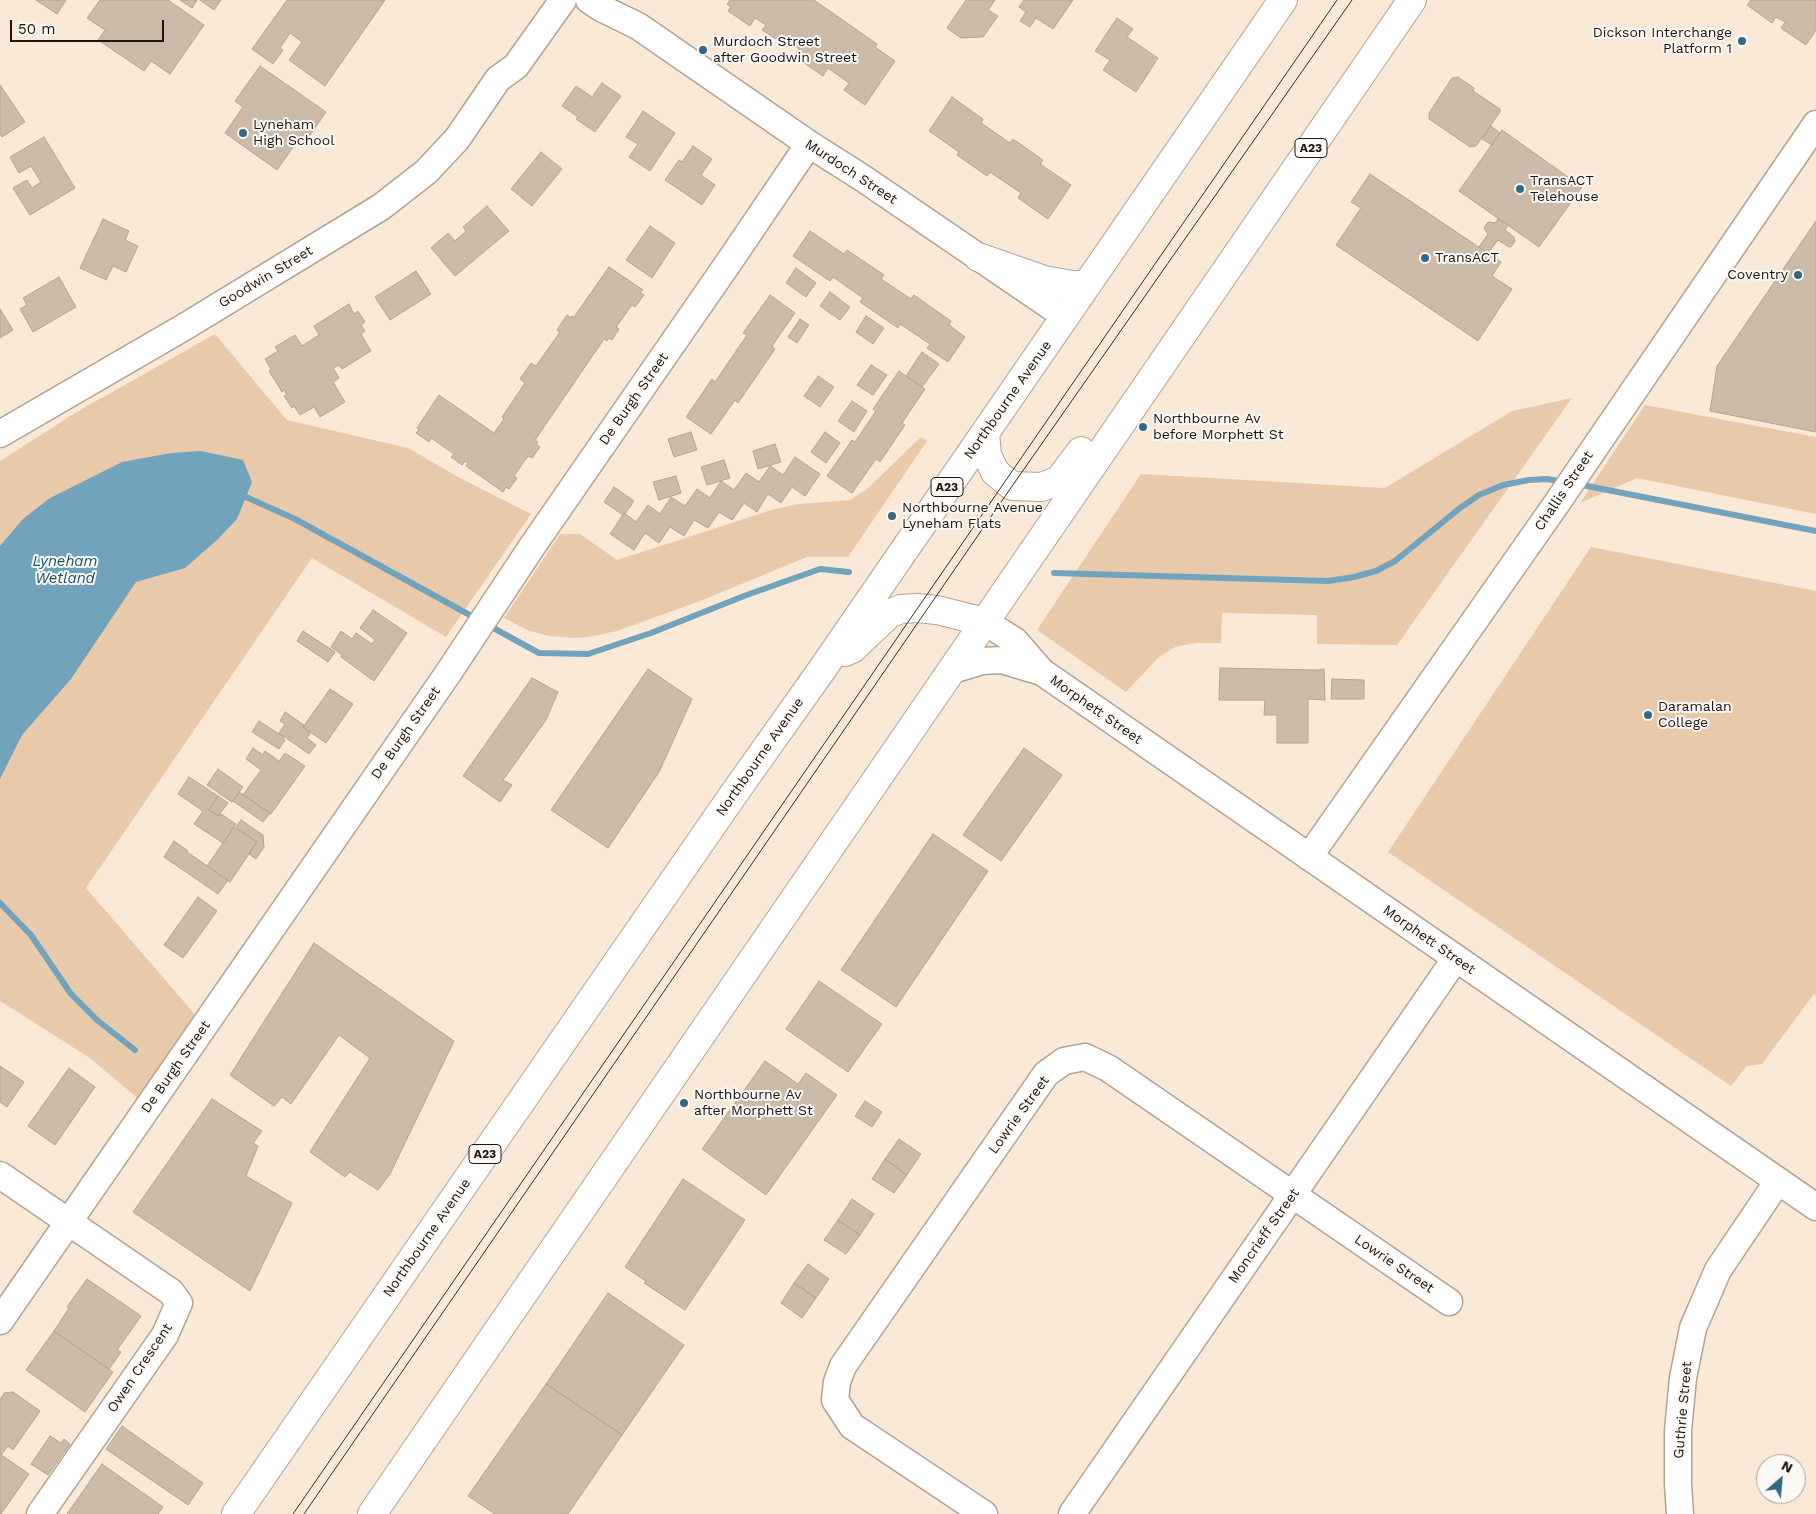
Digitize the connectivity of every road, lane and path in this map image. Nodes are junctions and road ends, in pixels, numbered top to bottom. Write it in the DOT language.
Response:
graph roads {
  1 [pos="542,0"];
  2 [pos="563,0"];
  3 [pos="589,0"];
  4 [pos="613,0"];
  5 [pos="1283,0"];
  6 [pos="1412,0"];
  7 [pos="638,26"];
  8 [pos="498,79"];
  9 [pos="1816,125"];
  10 [pos="809,144"];
  11 [pos="978,256"];
  12 [pos="1087,285"];
  13 [pos="1210,296"];
  14 [pos="1065,316"];
  15 [pos="985,433"];
  16 [pos="0,434"];
  17 [pos="985,622"];
  18 [pos="829,659"];
  19 [pos="952,670"];
  20 [pos="1042,672"];
  21 [pos="1309,857"];
  22 [pos="1456,958"];
  23 [pos="0,1175"];
  24 [pos="1778,1181"];
  25 [pos="1293,1195"];
  26 [pos="1816,1207"];
  27 [pos="69,1222"];
  28 [pos="1449,1302"];
  29 [pos="0,1321"];
  30 [pos="40,1514"];
  31 [pos="236,1514"];
  32 [pos="372,1514"];
  33 [pos="984,1514"];
  34 [pos="1072,1514"];
  35 [pos="1680,1514"];
  1 -- 8 [label="street, Goodwin Street"];
  2 -- 8 [label="street, Goodwin Street"];
  3 -- 7 [label="street, Murdoch Street"];
  4 -- 7 [label="street, Murdoch Street"];
  5 -- 12 [label="highway, Northbourne Avenue / A23"];
  6 -- 13 [label="highway, A23"];
  7 -- 10 [label="street, Murdoch Street"];
  8 -- 16 [label="street, Goodwin Street"];
  9 -- 21 [label="street, Challis Street"];
  10 -- 11 [label="street, Murdoch Street"];
  10 -- 27 [label="street, De Burgh Street"];
  11 -- 12 [label="highway"];
  11 -- 14 [label="street, Murdoch Street"];
  12 -- 14 [label="highway, Northbourne Avenue / A23"];
  13 -- 15 [label="highway"];
  13 -- 17 [label="highway, A23"];
  14 -- 15 [label="highway, Northbourne Avenue / A23"];
  15 -- 18 [label="highway, Northbourne Avenue / A23"];
  17 -- 18 [label="highway"];
  17 -- 19 [label="highway, A23"];
  17 -- 20 [label="street, Morphett Street"];
  18 -- 31 [label="highway, Northbourne Avenue / A23"];
  19 -- 20 [label="street, Morphett Street"];
  19 -- 32 [label="highway, A23"];
  20 -- 21 [label="street, Morphett Street"];
  21 -- 22 [label="street, Morphett Street"];
  22 -- 24 [label="street, Morphett Street"];
  22 -- 25 [label="street, Moncrieff Street"];
  23 -- 27 [label="street, Owen Crescent"];
  24 -- 26 [label="street, Morphett Street"];
  24 -- 35 [label="street, Guthrie Street"];
  25 -- 28 [label="street, Lowrie Street"];
  25 -- 33 [label="street, Lowrie Street"];
  25 -- 34 [label="street, Moncrieff Street"];
  27 -- 29 [label="street, De Burgh Street"];
  27 -- 30 [label="street, Owen Crescent"];
}
